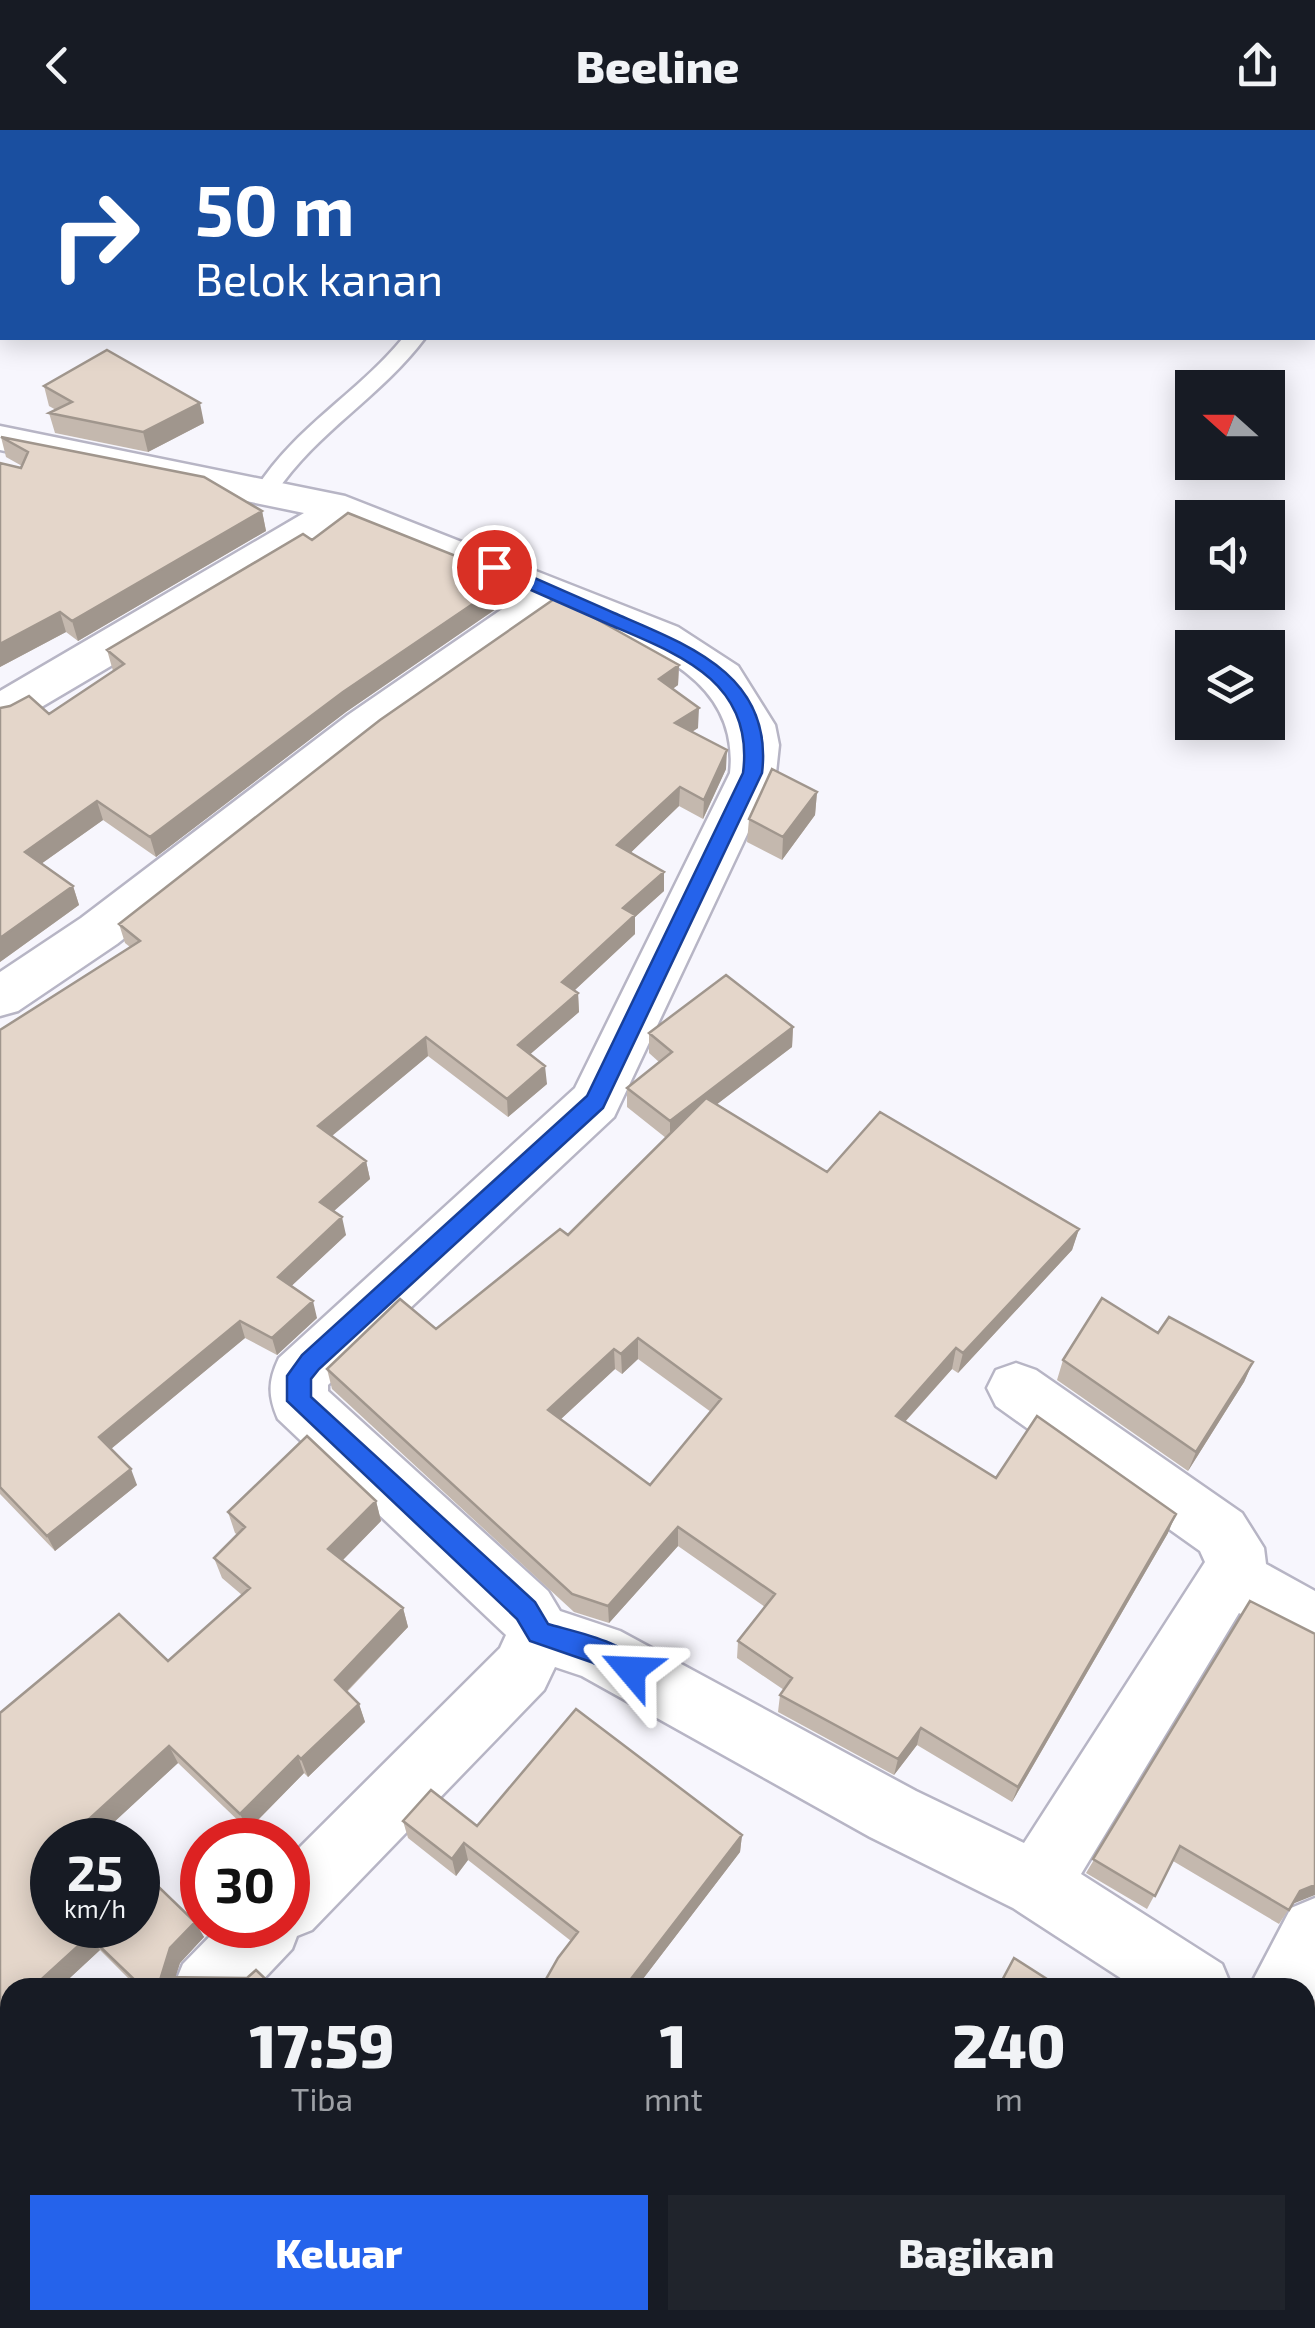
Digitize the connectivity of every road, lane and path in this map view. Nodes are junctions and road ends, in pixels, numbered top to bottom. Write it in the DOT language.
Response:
graph roads {
  1 [pos="412,340"];
  2 [pos="0,438"];
  3 [pos="276,472"];
  4 [pos="330,506"];
  5 [pos="555,593"];
  6 [pos="0,712"];
  7 [pos="0,997"];
  8 [pos="1016,1388"];
  9 [pos="1237,1582"];
  10 [pos="1315,1622"];
  11 [pos="539,1633"];
  12 [pos="310,1884"];
  13 [pos="1037,1884"];
  14 [pos="1315,1932"];
  15 [pos="245,1948"];
  16 [pos="216,1978"];
  17 [pos="1183,1978"];
  18 [pos="1288,1978"];
  1 -- 3 [label="lane"];
  2 -- 3 [label="street"];
  3 -- 4 [label="street"];
  4 -- 5 [label="street"];
  4 -- 6 [label="street"];
  5 -- 7 [label="street"];
  5 -- 11 [label="street"];
  8 -- 9 [label="street"];
  9 -- 10 [label="street"];
  9 -- 13 [label="street"];
  11 -- 12 [label="street"];
  11 -- 13 [label="street"];
  13 -- 17 [label="street"];
  14 -- 18 [label="street"];
  15 -- 16 [label="street"];
}
